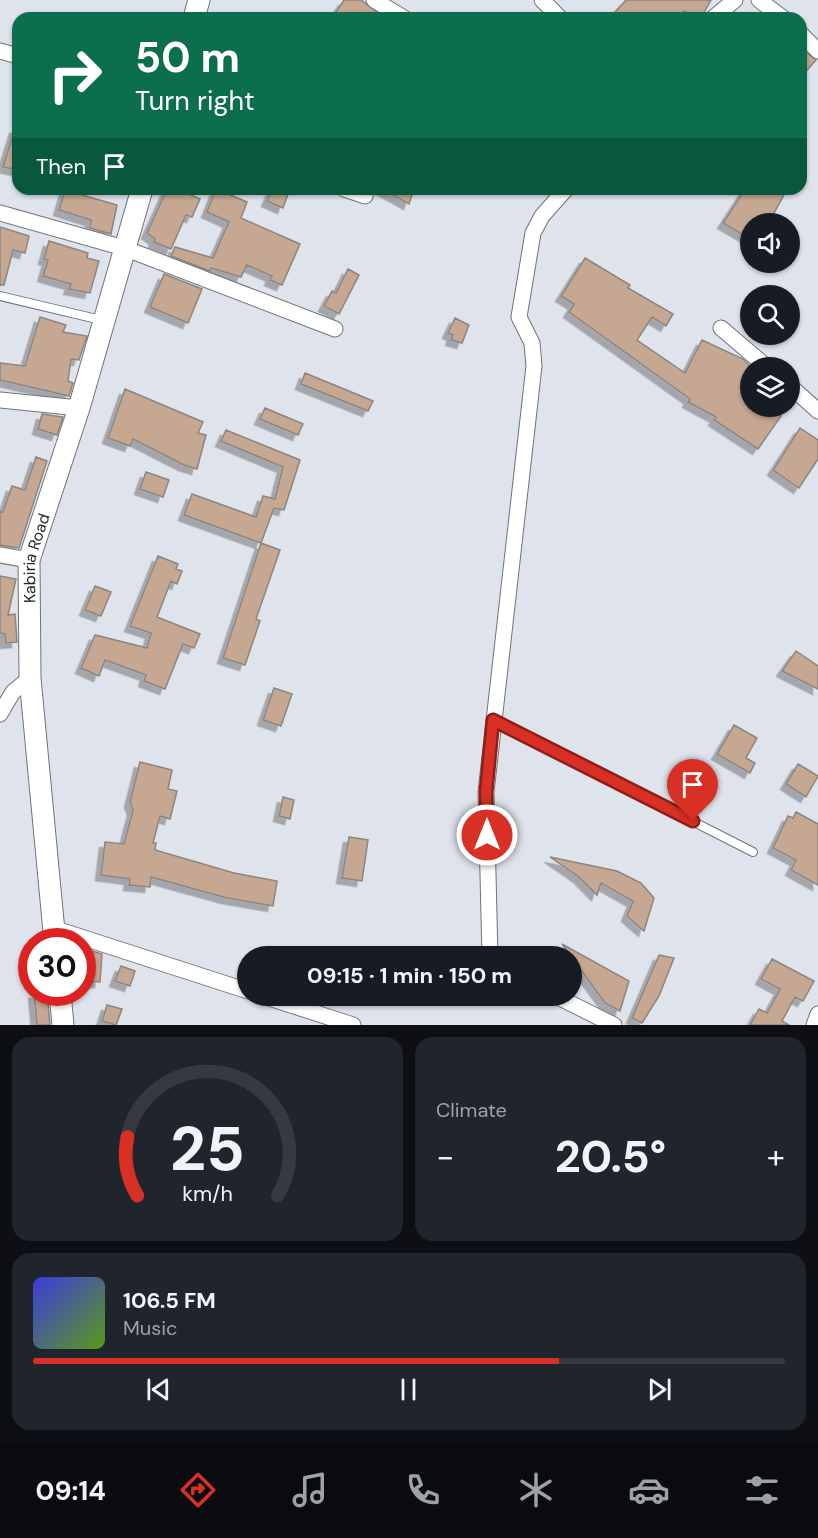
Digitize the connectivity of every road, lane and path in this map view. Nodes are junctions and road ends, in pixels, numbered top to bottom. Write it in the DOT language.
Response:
graph roads {
  1 [pos="374,0"];
  2 [pos="542,0"];
  3 [pos="735,0"];
  4 [pos="759,0"];
  5 [pos="394,12"];
  6 [pos="554,12"];
  7 [pos="720,12"];
  8 [pos="775,12"];
  9 [pos="807,40"];
  10 [pos="818,51"];
  11 [pos="140,195"];
  12 [pos="362,195"];
  13 [pos="561,195"];
  14 [pos="365,196"];
  15 [pos="0,213"];
  16 [pos="124,248"];
  17 [pos="0,296"];
  18 [pos="103,320"];
  19 [pos="721,328"];
  20 [pos="335,329"];
  21 [pos="755,357"];
  22 [pos="800,395"];
  23 [pos="0,400"];
  24 [pos="79,408"];
  25 [pos="818,411"];
  26 [pos="0,555"];
  27 [pos="28,560"];
  28 [pos="30,678"];
  29 [pos="0,714"];
  30 [pos="493,720"];
  31 [pos="753,852"];
  32 [pos="53,928"];
  33 [pos="490,946"];
  34 [pos="96,947"];
  35 [pos="237,988"];
  36 [pos="61,1006"];
  37 [pos="294,1006"];
  38 [pos="576,1006"];
  39 [pos="818,1014"];
  40 [pos="63,1025"];
  41 [pos="352,1025"];
  42 [pos="614,1025"];
  43 [pos="814,1025"];
  1 -- 5 [label="street"];
  2 -- 6 [label="street"];
  3 -- 7 [label="street"];
  4 -- 8 [label="street"];
  9 -- 10 [label="street"];
  11 -- 16 [label="main road, Kabiria Road"];
  12 -- 14 [label="street"];
  13 -- 30 [label="street"];
  15 -- 16 [label="street"];
  16 -- 18 [label="main road, Kabiria Road"];
  16 -- 20 [label="street"];
  17 -- 18 [label="lane"];
  18 -- 24 [label="main road, Kabiria Road"];
  19 -- 21 [label="street"];
  22 -- 25 [label="street"];
  23 -- 24 [label="street"];
  24 -- 27 [label="main road, Kabiria Road"];
  26 -- 27 [label="street"];
  27 -- 28 [label="main road, Kabiria Road"];
  28 -- 29 [label="street"];
  28 -- 32 [label="main road, Kabiria Road"];
  30 -- 31 [label="lane"];
  30 -- 33 [label="street"];
  34 -- 35 [label="street"];
  36 -- 40 [label="main road"];
  37 -- 41 [label="street"];
  38 -- 42 [label="street"];
  39 -- 43 [label="street"];
}
